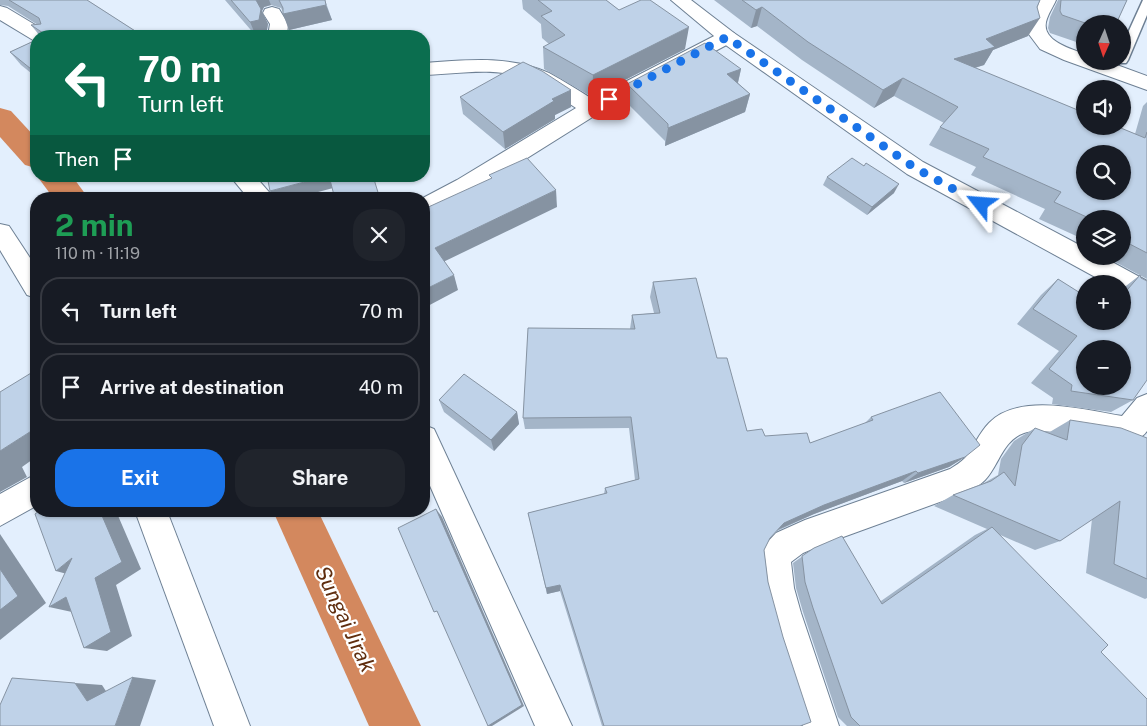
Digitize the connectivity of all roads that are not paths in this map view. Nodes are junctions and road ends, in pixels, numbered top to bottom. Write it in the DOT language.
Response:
graph roads {
  1 [pos="680,0"];
  2 [pos="1047,0"];
  3 [pos="1147,2"];
  4 [pos="0,12"];
  5 [pos="272,13"];
  6 [pos="30,30"];
  7 [pos="278,30"];
  8 [pos="727,37"];
  9 [pos="1131,41"];
  10 [pos="1076,58"];
  11 [pos="430,70"];
  12 [pos="1128,70"];
  13 [pos="1147,83"];
  14 [pos="592,108"];
  15 [pos="247,182"];
  16 [pos="256,192"];
  17 [pos="430,205"];
  18 [pos="0,233"];
  19 [pos="30,278"];
  20 [pos="1147,293"];
  21 [pos="1147,408"];
  22 [pos="430,452"];
  23 [pos="30,493"];
  24 [pos="0,511"];
  25 [pos="154,517"];
  26 [pos="232,726"];
  27 [pos="554,726"];
  28 [pos="821,726"];
  1 -- 8 [label="street"];
  2 -- 10 [label="street"];
  3 -- 9 [label="lane"];
  4 -- 6 [label="street"];
  5 -- 7 [label="street"];
  8 -- 14 [label="street"];
  8 -- 20 [label="street"];
  11 -- 14 [label="street"];
  12 -- 13 [label="street"];
  14 -- 17 [label="street"];
  15 -- 16 [label="street"];
  18 -- 19 [label="street"];
  21 -- 28 [label="street"];
  22 -- 27 [label="street"];
  23 -- 24 [label="street"];
  25 -- 26 [label="street"];
}
